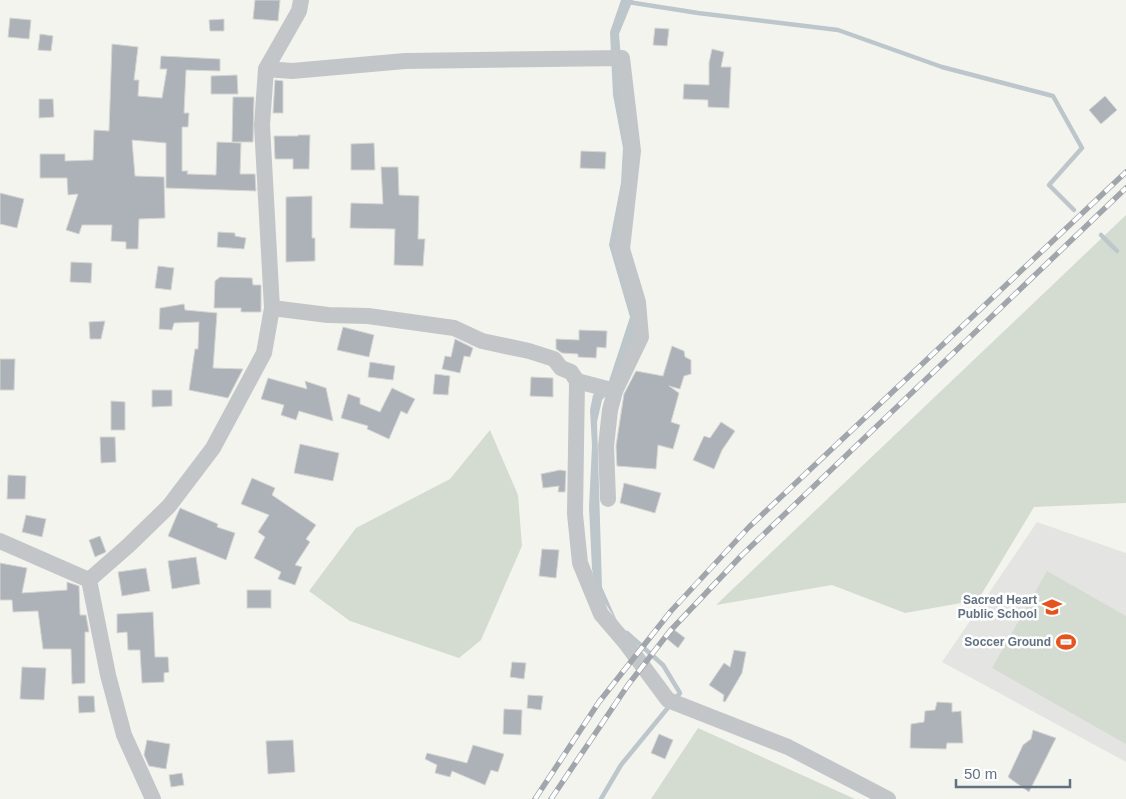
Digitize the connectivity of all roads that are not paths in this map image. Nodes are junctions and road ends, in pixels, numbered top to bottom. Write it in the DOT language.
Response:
graph roads {
  1 [pos="301,0"];
  2 [pos="266,69"];
  3 [pos="272,308"];
  4 [pos="577,381"];
  5 [pos="615,391"];
  6 [pos="608,499"];
  7 [pos="0,541"];
  8 [pos="89,580"];
  9 [pos="153,799"];
  10 [pos="888,799"];
  1 -- 2 [label="street"];
  2 -- 3 [label="street"];
  2 -- 5 [label="street"];
  3 -- 4 [label="street"];
  3 -- 8 [label="street"];
  4 -- 5 [label="street"];
  4 -- 10 [label="street"];
  5 -- 6 [label="street"];
  7 -- 8 [label="street"];
  8 -- 9 [label="street"];
}
